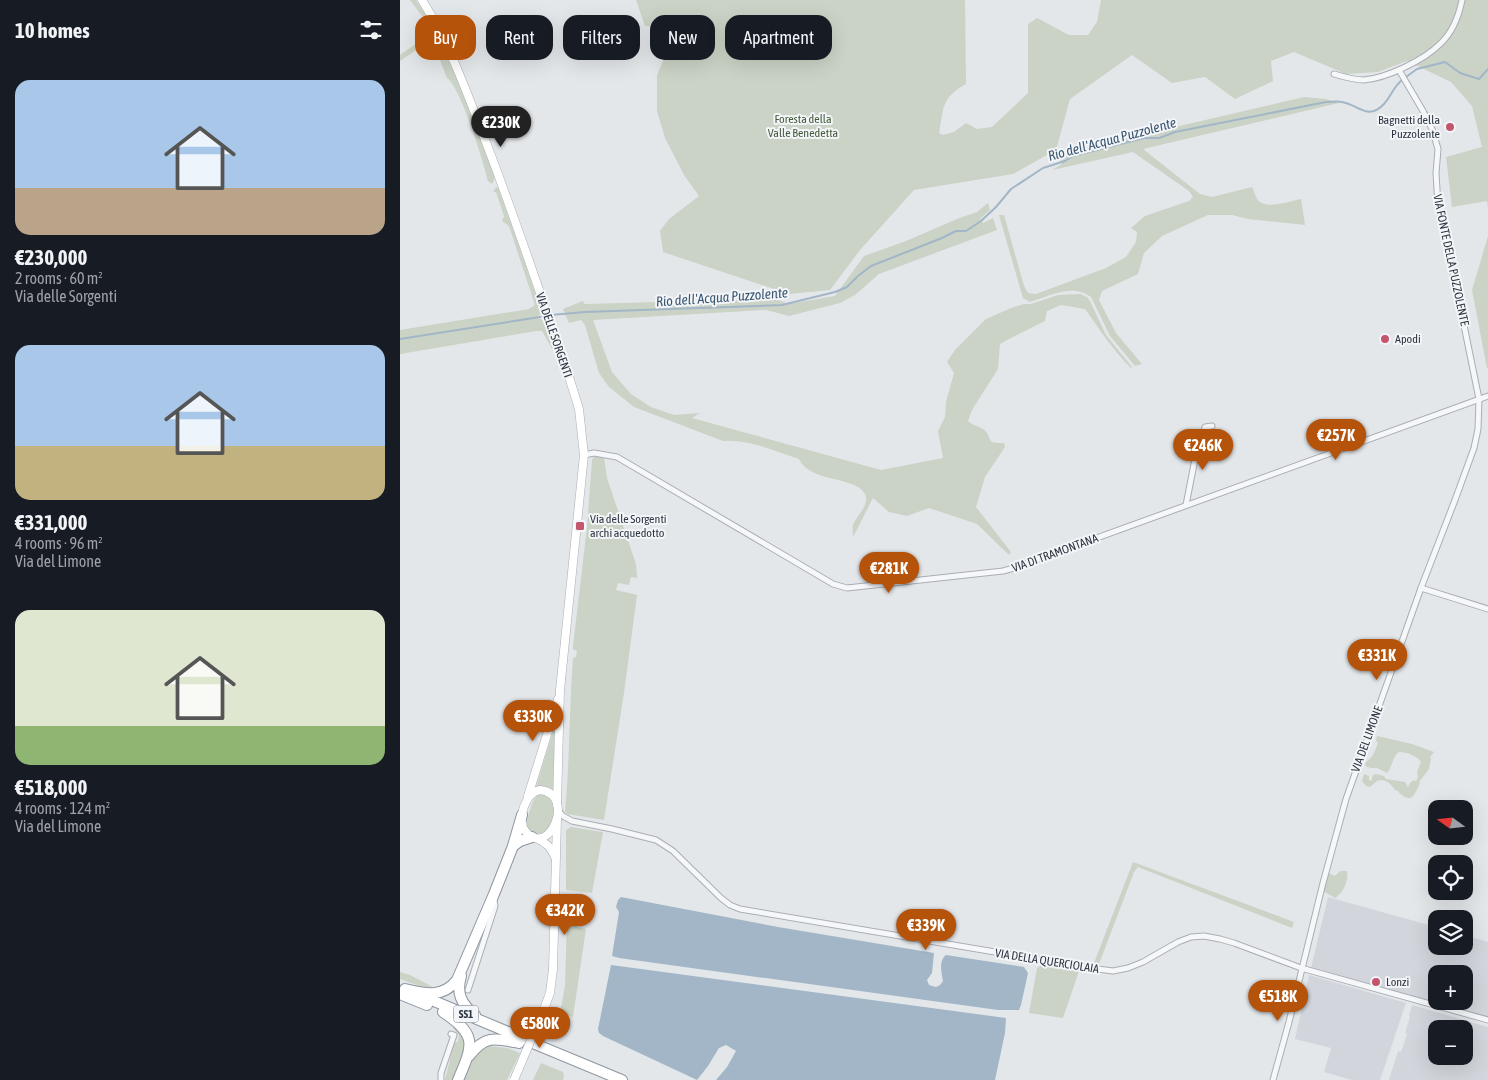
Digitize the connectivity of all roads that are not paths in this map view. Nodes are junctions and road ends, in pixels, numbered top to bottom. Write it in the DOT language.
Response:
graph roads {
  1 [pos="422,0"];
  2 [pos="1462,0"];
  3 [pos="1399,70"];
  4 [pos="1334,74"];
  5 [pos="1488,396"];
  6 [pos="1479,399"];
  7 [pos="1212,426"];
  8 [pos="584,455"];
  9 [pos="1186,505"];
  10 [pos="1421,588"];
  11 [pos="1488,609"];
  12 [pos="560,690"];
  13 [pos="527,800"];
  14 [pos="557,807"];
  15 [pos="522,815"];
  16 [pos="564,822"];
  17 [pos="534,837"];
  18 [pos="513,846"];
  19 [pos="556,858"];
  20 [pos="494,894"];
  21 [pos="1301,968"];
  22 [pos="461,973"];
  23 [pos="402,990"];
  24 [pos="468,990"];
  25 [pos="443,1012"];
  26 [pos="1488,1020"];
  27 [pos="481,1021"];
  28 [pos="451,1034"];
  29 [pos="528,1044"];
  30 [pos="468,1056"];
  31 [pos="441,1080"];
  32 [pos="458,1080"];
  33 [pos="514,1080"];
  34 [pos="607,1080"];
  35 [pos="622,1080"];
  36 [pos="1273,1080"];
  1 -- 8 [label="main road, VIA DELLE SORGENTI"];
  2 -- 3 [label="street"];
  3 -- 4 [label="street"];
  3 -- 6 [label="street, VIA FONTE DELLA PUZZOLENTE"];
  5 -- 6 [label="street, VIA DI TRAMONTANA"];
  6 -- 9 [label="street, VIA DI TRAMONTANA"];
  6 -- 10 [label="street, VIA DEL LIMONE"];
  7 -- 9 [label="street"];
  8 -- 9 [label="street, VIA DI TRAMONTANA"];
  8 -- 12 [label="main road, VIA DELLE SORGENTI"];
  10 -- 11 [label="street"];
  10 -- 21 [label="street, VIA DEL LIMONE"];
  12 -- 13 [label="main road, VIA DELLE SORGENTI"];
  12 -- 14 [label="main road, VIA DELLE SORGENTI"];
  13 -- 14 [label="main road"];
  13 -- 15 [label="main road, VIA DELLE SORGENTI"];
  14 -- 16 [label="main road, VIA DELLE SORGENTI"];
  14 -- 16 [label="street"];
  15 -- 17 [label="main road"];
  15 -- 18 [label="highway"];
  16 -- 17 [label="main road"];
  16 -- 19 [label="main road, VIA DELLE SORGENTI"];
  16 -- 21 [label="street, VIA DELLA QUERCIOLAIA"];
  17 -- 18 [label="highway"];
  17 -- 19 [label="main road"];
  18 -- 20 [label="highway"];
  19 -- 33 [label="main road, VIA DELLE SORGENTI, bridge"];
  20 -- 22 [label="highway"];
  20 -- 24 [label="street"];
  21 -- 26 [label="street"];
  21 -- 36 [label="street, VIA DEL LIMONE"];
  22 -- 23 [label="highway"];
  22 -- 27 [label="highway"];
  23 -- 25 [label="highway, SS1"];
  23 -- 27 [label="highway, SS1"];
  25 -- 29 [label="highway, SS1"];
  25 -- 30 [label="highway"];
  27 -- 29 [label="highway, SS1"];
  28 -- 31 [label="street"];
  29 -- 30 [label="highway"];
  29 -- 34 [label="highway, SS1"];
  29 -- 35 [label="highway, SS1"];
  30 -- 32 [label="highway"];
}
